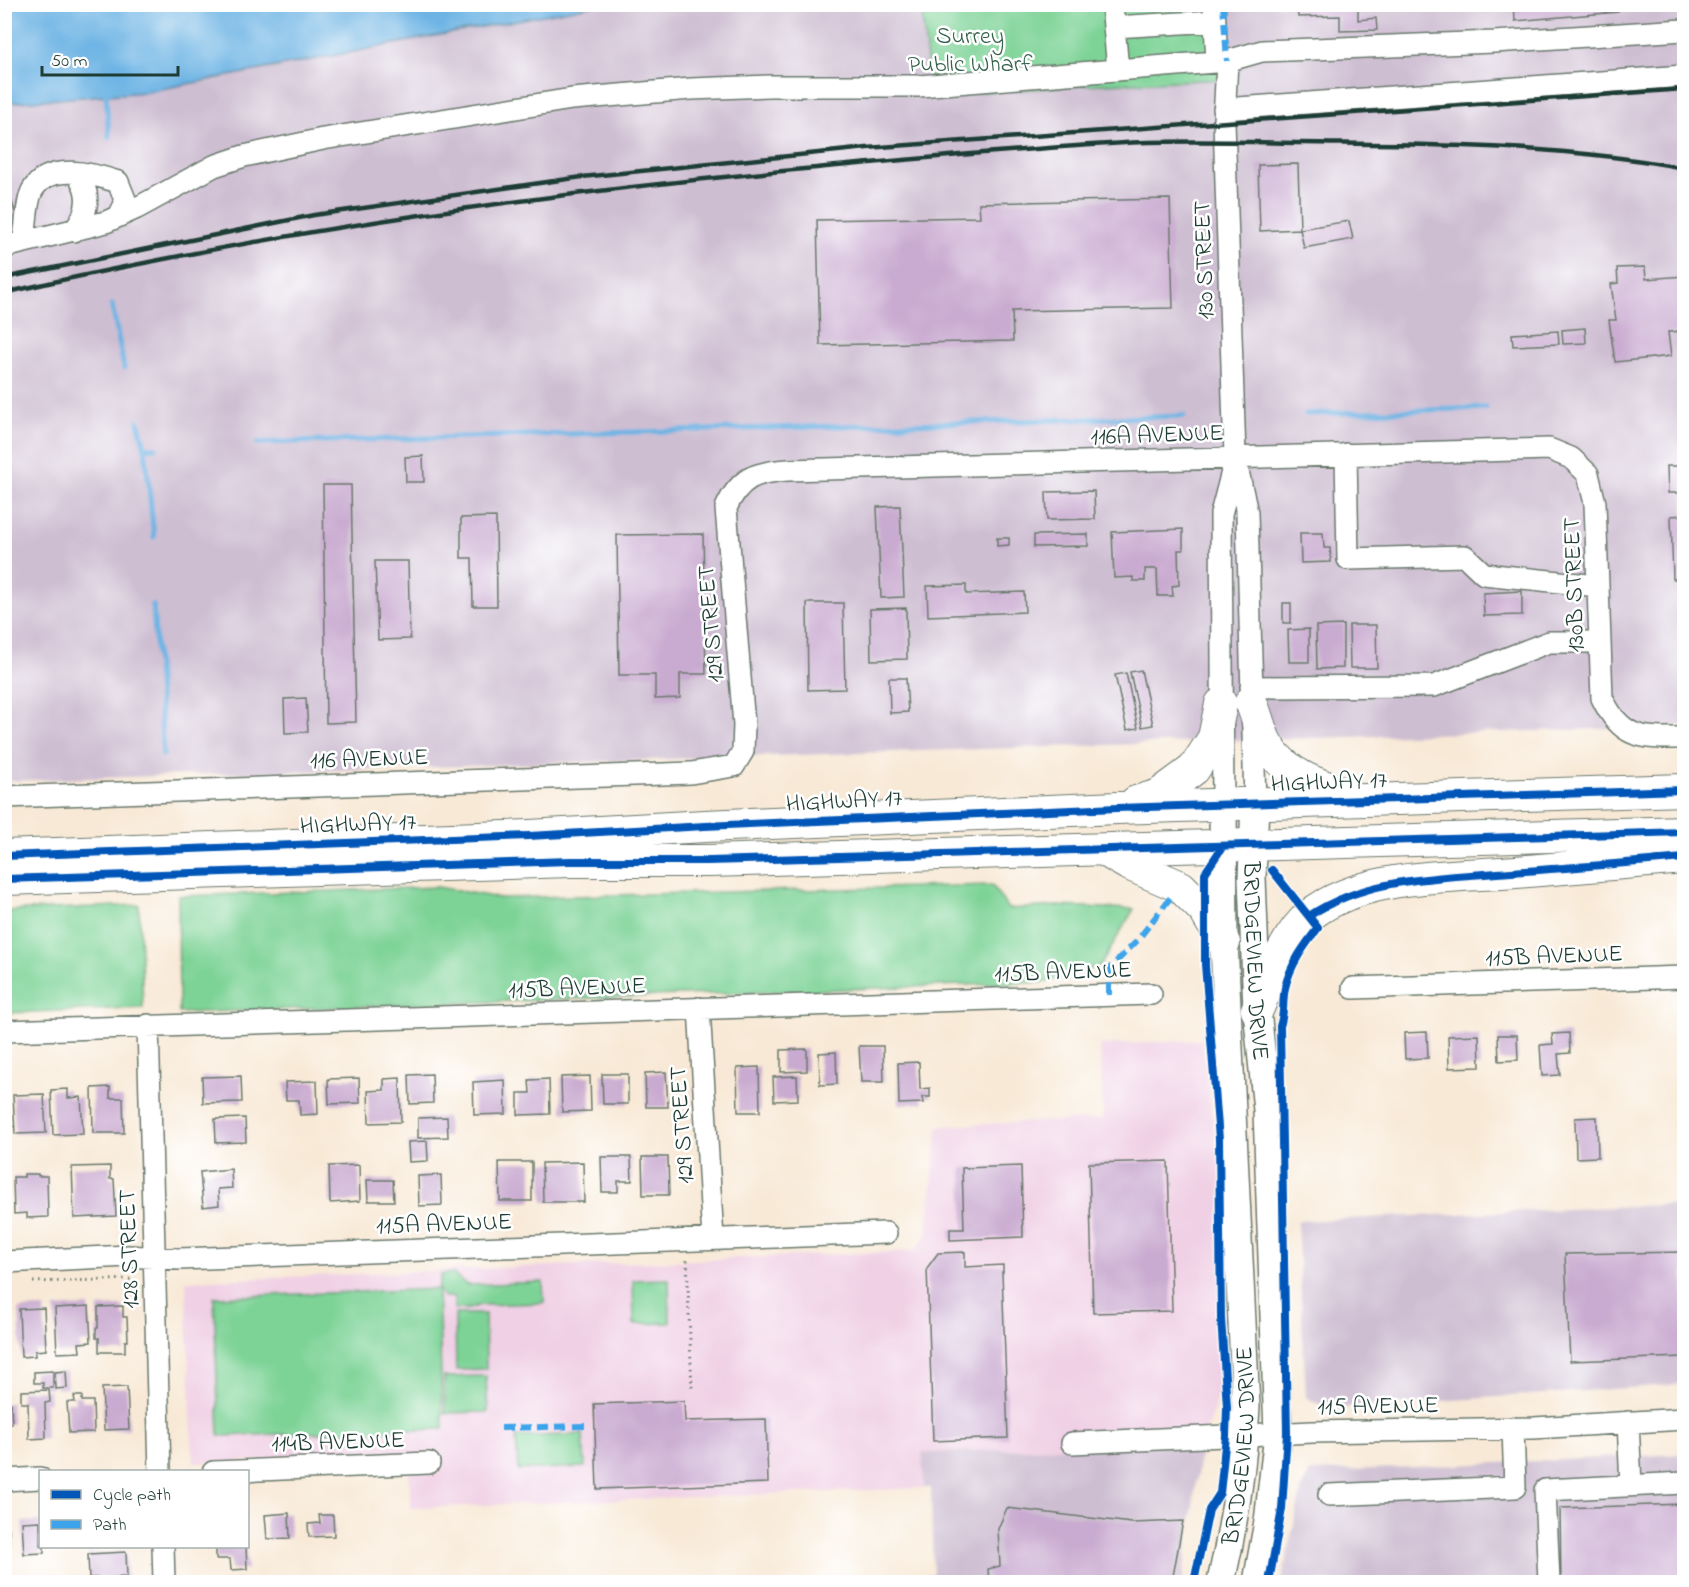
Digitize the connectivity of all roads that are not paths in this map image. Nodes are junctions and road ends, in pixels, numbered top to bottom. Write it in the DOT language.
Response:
graph roads {
  1 [pos="1112,4"];
  2 [pos="1214,13"];
  3 [pos="1114,27"];
  4 [pos="1684,30"];
  5 [pos="1222,62"];
  6 [pos="1118,70"];
  7 [pos="1684,76"];
  8 [pos="1224,109"];
  9 [pos="76,173"];
  10 [pos="119,216"];
  11 [pos="74,231"];
  12 [pos="14,245"];
  13 [pos="1346,454"];
  14 [pos="1235,458"];
  15 [pos="1571,458"];
  16 [pos="745,481"];
  17 [pos="1598,586"];
  18 [pos="1600,642"];
  19 [pos="1241,697"];
  20 [pos="1684,738"];
  21 [pos="734,766"];
  22 [pos="1684,790"];
  23 [pos="4,797"];
  24 [pos="1365,800"];
  25 [pos="1255,803"];
  26 [pos="1117,808"];
  27 [pos="1230,829"];
  28 [pos="1684,832"];
  29 [pos="1103,849"];
  30 [pos="4,855"];
  31 [pos="1684,858"];
  32 [pos="708,861"];
  33 [pos="4,879"];
  34 [pos="1224,943"];
  35 [pos="1684,976"];
  36 [pos="1353,988"];
  37 [pos="1151,994"];
  38 [pos="699,1008"];
  39 [pos="1257,1010"];
  40 [pos="148,1025"];
  41 [pos="4,1031"];
  42 [pos="886,1233"];
  43 [pos="713,1239"];
  44 [pos="154,1256"];
  45 [pos="4,1262"];
  46 [pos="1684,1419"];
  47 [pos="1628,1422"];
  48 [pos="1513,1428"];
  49 [pos="1278,1434"];
  50 [pos="1244,1436"];
  51 [pos="1072,1443"];
  52 [pos="429,1463"];
  53 [pos="160,1470"];
  54 [pos="249,1470"];
  55 [pos="39,1478"];
  56 [pos="4,1480"];
  57 [pos="1684,1483"];
  58 [pos="1631,1485"];
  59 [pos="1329,1495"];
  60 [pos="163,1548"];
  61 [pos="164,1582"];
  62 [pos="1221,1582"];
  63 [pos="1257,1582"];
  64 [pos="1549,1582"];
  1 -- 3 [label="street"];
  2 -- 3 [label="street"];
  2 -- 5 [label="street, 130 STREET"];
  3 -- 6 [label="street"];
  4 -- 5 [label="street"];
  5 -- 6 [label="street"];
  5 -- 8 [label="street, 130 STREET"];
  6 -- 10 [label="street"];
  7 -- 8 [label="street"];
  8 -- 14 [label="street, 130 STREET"];
  9 -- 10 [label="street"];
  9 -- 11 [label="street"];
  9 -- 12 [label="street"];
  10 -- 11 [label="street"];
  11 -- 12 [label="street"];
  13 -- 14 [label="street, 116A AVENUE"];
  13 -- 15 [label="street, 116A AVENUE"];
  13 -- 17 [label="street"];
  14 -- 16 [label="street, 116A AVENUE"];
  14 -- 19 [label="street, 130 STREET"];
  14 -- 19 [label="street, 130 STREET"];
  15 -- 17 [label="street, 130B STREET"];
  16 -- 21 [label="street, 129 STREET"];
  17 -- 18 [label="street, 130B STREET"];
  18 -- 19 [label="street"];
  18 -- 20 [label="street, 130B STREET"];
  19 -- 24 [label="highway"];
  19 -- 25 [label="street, 130 STREET"];
  19 -- 26 [label="highway"];
  19 -- 27 [label="street, 130 STREET"];
  21 -- 23 [label="street, 116 AVENUE"];
  22 -- 24 [label="highway, HIGHWAY 17"];
  24 -- 25 [label="highway, HIGHWAY 17"];
  25 -- 27 [label="highway, HIGHWAY 17"];
  25 -- 27 [label="main road, BRIDGEVIEW DRIVE"];
  26 -- 27 [label="highway, HIGHWAY 17"];
  26 -- 30 [label="highway, HIGHWAY 17"];
  27 -- 28 [label="highway, HIGHWAY 17"];
  27 -- 29 [label="highway, HIGHWAY 17"];
  27 -- 32 [label="highway"];
  27 -- 34 [label="main road, BRIDGEVIEW DRIVE"];
  27 -- 39 [label="main road, BRIDGEVIEW DRIVE"];
  29 -- 32 [label="highway, HIGHWAY 17"];
  29 -- 34 [label="highway"];
  31 -- 39 [label="highway"];
  32 -- 33 [label="highway, HIGHWAY 17"];
  34 -- 50 [label="main road, BRIDGEVIEW DRIVE"];
  35 -- 36 [label="street, 115B AVENUE"];
  37 -- 38 [label="street, 115B AVENUE"];
  38 -- 40 [label="street, 115B AVENUE"];
  38 -- 43 [label="street, 129 STREET"];
  39 -- 49 [label="main road, BRIDGEVIEW DRIVE"];
  40 -- 41 [label="street, 115B AVENUE"];
  40 -- 44 [label="street, 128 STREET"];
  42 -- 43 [label="street, 115A AVENUE"];
  43 -- 44 [label="street, 115A AVENUE"];
  44 -- 45 [label="street, 115A AVENUE"];
  44 -- 53 [label="street, 128 STREET"];
  46 -- 47 [label="street, 115 AVENUE"];
  47 -- 48 [label="street, 115 AVENUE"];
  47 -- 58 [label="street"];
  48 -- 49 [label="street, 115 AVENUE"];
  48 -- 59 [label="street"];
  49 -- 50 [label="street, 115 AVENUE"];
  49 -- 63 [label="main road, BRIDGEVIEW DRIVE"];
  50 -- 51 [label="street, 115 AVENUE"];
  50 -- 62 [label="main road, BRIDGEVIEW DRIVE"];
  52 -- 54 [label="street, 114B AVENUE"];
  55 -- 56 [label="street"];
  57 -- 58 [label="street"];
  58 -- 64 [label="street"];
  60 -- 61 [label="street"];
}
